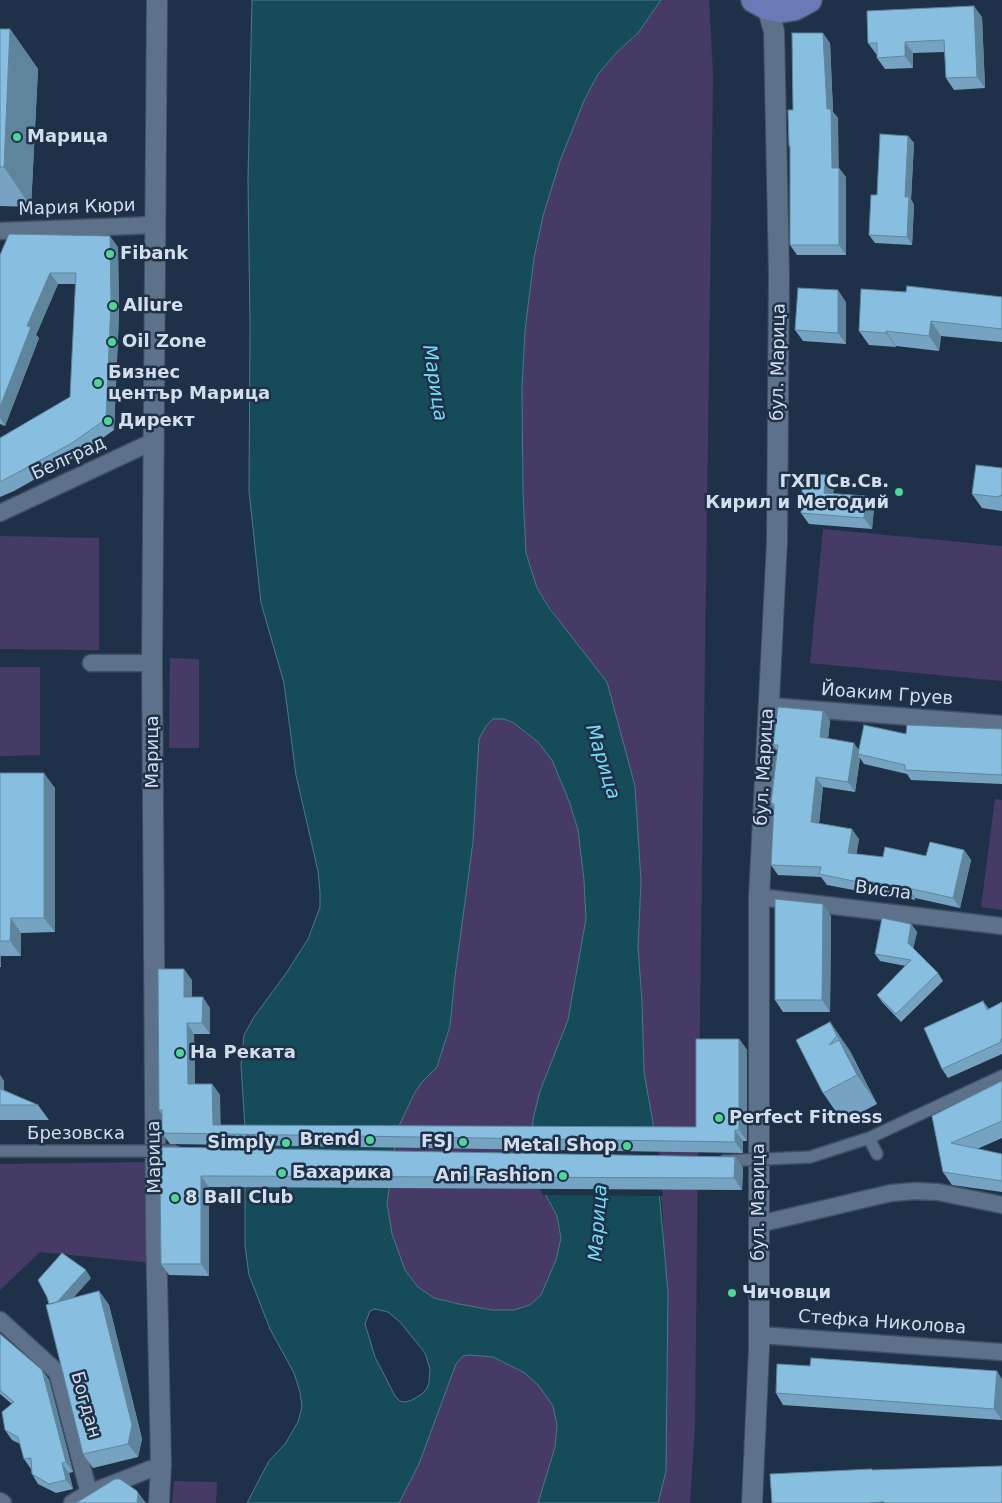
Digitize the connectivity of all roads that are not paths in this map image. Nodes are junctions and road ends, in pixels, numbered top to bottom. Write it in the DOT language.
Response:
graph roads {
  1 [pos="157,0"];
  2 [pos="761,4"];
  3 [pos="801,4"];
  4 [pos="774,31"];
  5 [pos="156,225"];
  6 [pos="6,236"];
  7 [pos="154,441"];
  8 [pos="0,513"];
  9 [pos="91,663"];
  10 [pos="152,663"];
  11 [pos="769,706"];
  12 [pos="1002,724"];
  13 [pos="759,897"];
  14 [pos="1002,926"];
  15 [pos="1002,1076"];
  16 [pos="869,1138"];
  17 [pos="0,1151"];
  18 [pos="185,1151"];
  19 [pos="877,1154"];
  20 [pos="714,1161"];
  21 [pos="1002,1205"];
  22 [pos="759,1224"];
  23 [pos="0,1320"];
  24 [pos="759,1334"];
  25 [pos="1002,1352"];
  26 [pos="161,1465"];
  27 [pos="89,1494"];
  28 [pos="72,1503"];
  29 [pos="159,1503"];
  30 [pos="752,1503"];
  1 -- 5 [label="street, Марица"];
  2 -- 3 [label="main road"];
  2 -- 4 [label="street, бул. Марица"];
  3 -- 4 [label="street"];
  4 -- 11 [label="street, бул. Марица"];
  5 -- 6 [label="street, Мария Кюри"];
  5 -- 7 [label="street, Марица"];
  7 -- 8 [label="street, Белград"];
  7 -- 10 [label="street, Марица"];
  9 -- 10 [label="street"];
  10 -- 26 [label="street, Марица"];
  11 -- 12 [label="street, Йоаким Груев"];
  11 -- 13 [label="street, бул. Марица"];
  13 -- 14 [label="street, Висла"];
  13 -- 22 [label="street, бул. Марица"];
  15 -- 16 [label="street"];
  16 -- 19 [label="street"];
  16 -- 20 [label="street, bridge"];
  17 -- 18 [label="street, Брезовска, bridge"];
  21 -- 22 [label="street"];
  22 -- 24 [label="street, бул. Марица"];
  23 -- 27 [label="street, Богдан"];
  24 -- 25 [label="street, Стефка Николова"];
  24 -- 30 [label="street, бул. Марица"];
  26 -- 27 [label="street"];
  26 -- 29 [label="street, Марица"];
  27 -- 28 [label="street"];
}
